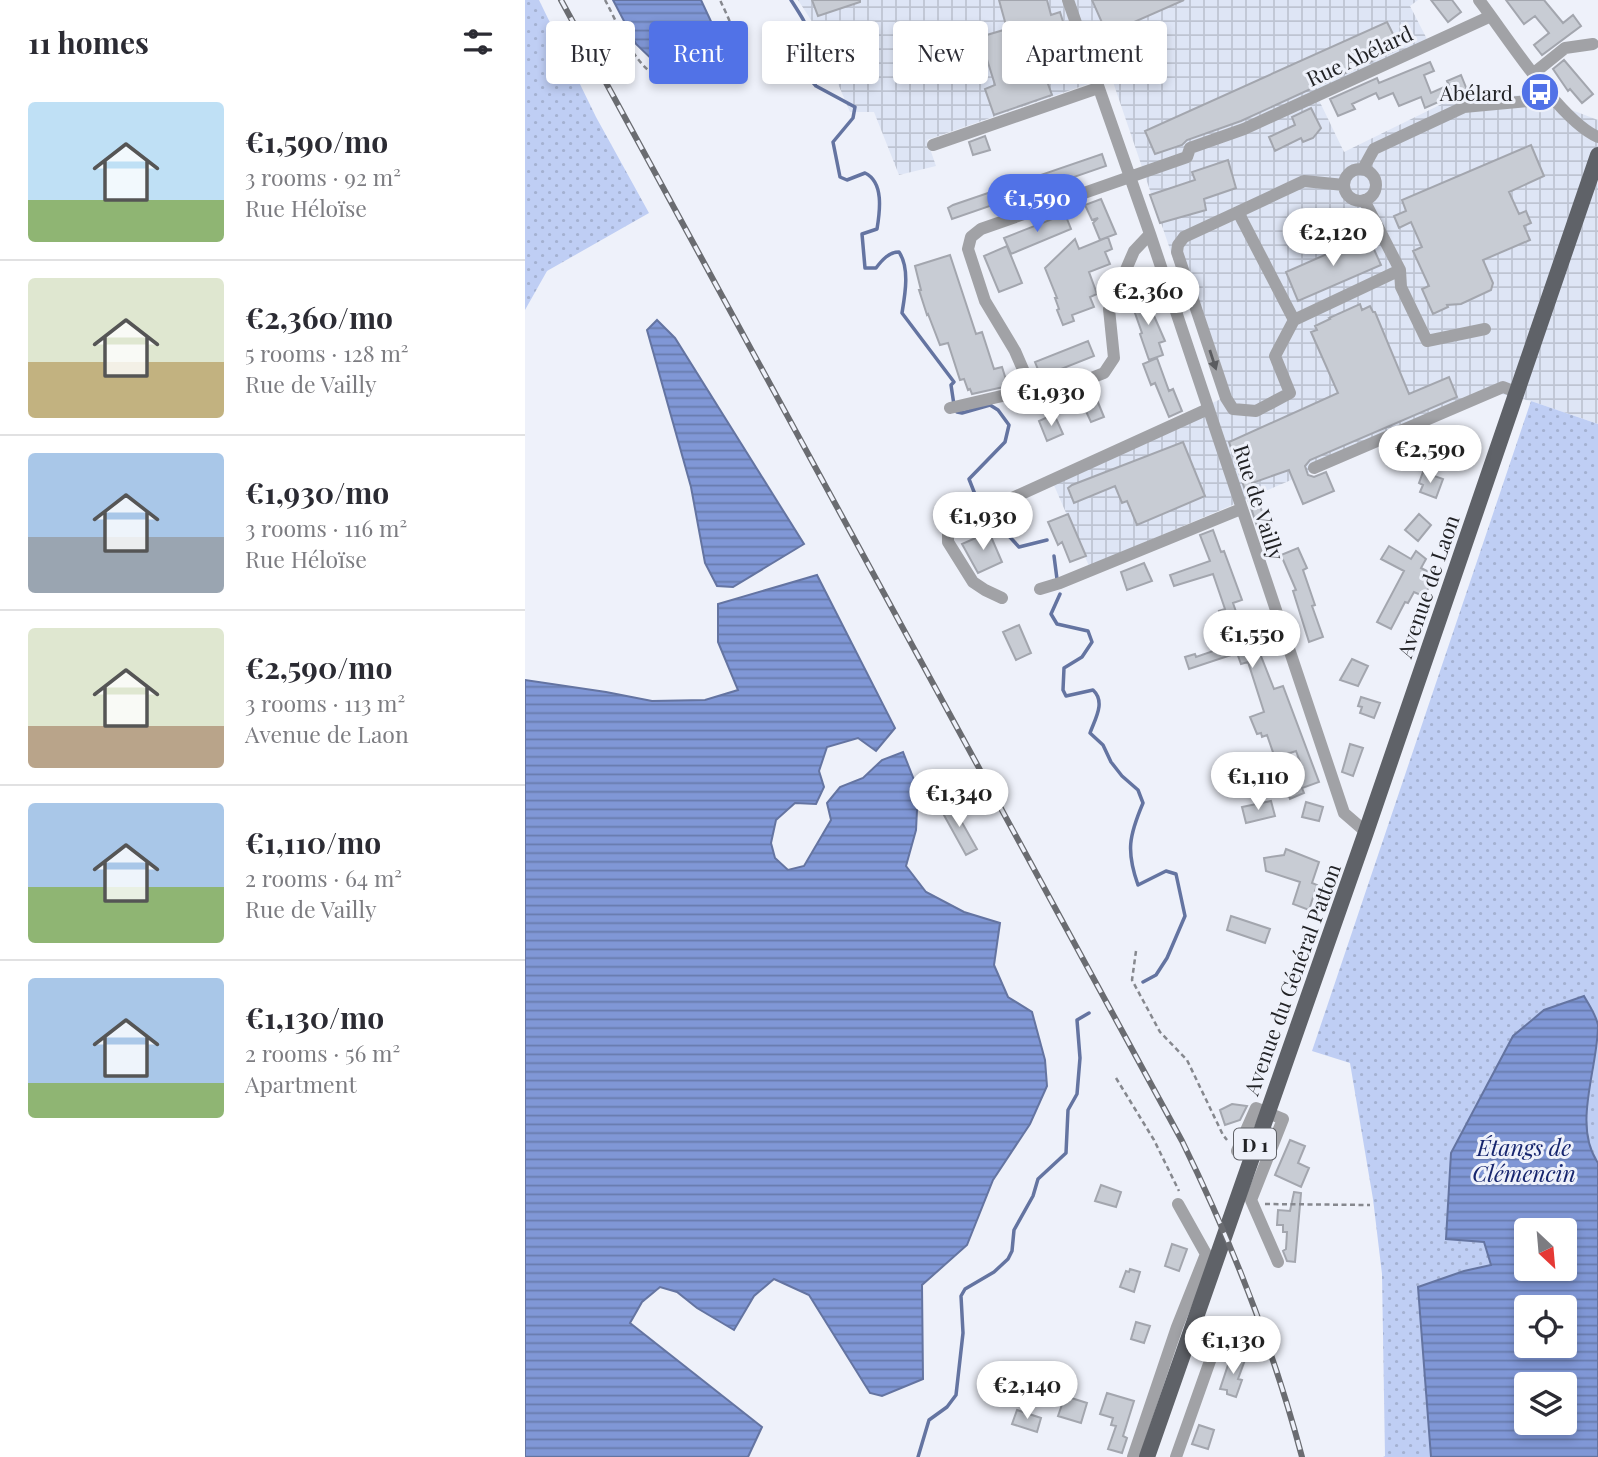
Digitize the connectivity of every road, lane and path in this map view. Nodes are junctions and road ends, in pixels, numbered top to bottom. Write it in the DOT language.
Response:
graph roads {
  1 [pos="605,0"];
  2 [pos="720,0"];
  3 [pos="1068,0"];
  4 [pos="1479,0"];
  5 [pos="1491,16"];
  6 [pos="1593,44"];
  7 [pos="1534,73"];
  8 [pos="1098,88"];
  9 [pos="1549,94"];
  10 [pos="1598,138"];
  11 [pos="933,145"];
  12 [pos="1598,155"];
  13 [pos="1363,169"];
  14 [pos="1129,176"];
  15 [pos="1344,185"];
  16 [pos="1364,200"];
  17 [pos="1238,212"];
  18 [pos="1150,234"];
  19 [pos="1400,270"];
  20 [pos="1294,320"];
  21 [pos="1485,329"];
  22 [pos="1032,389"];
  23 [pos="1516,392"];
  24 [pos="955,407"];
  25 [pos="1208,409"];
  26 [pos="1314,468"];
  27 [pos="1241,509"];
  28 [pos="1040,589"];
  29 [pos="1002,598"];
  30 [pos="1366,832"];
  31 [pos="1136,951"];
  32 [pos="1116,1078"];
  33 [pos="1267,1111"];
  34 [pos="1237,1151"];
  35 [pos="1178,1203"];
  36 [pos="1262,1204"];
  37 [pos="1370,1205"];
  38 [pos="1278,1262"];
  39 [pos="1184,1329"];
  40 [pos="1216,1344"];
  41 [pos="1133,1457"];
  42 [pos="1147,1457"];
  43 [pos="1176,1457"];
  1 -- 2 [label="path"];
  3 -- 8 [label="street, Rue de Vailly"];
  4 -- 5 [label="street"];
  5 -- 7 [label="street"];
  5 -- 14 [label="street, Rue Abélard"];
  6 -- 7 [label="street"];
  7 -- 9 [label="street"];
  8 -- 11 [label="street"];
  8 -- 14 [label="street, Rue de Vailly"];
  9 -- 10 [label="street"];
  9 -- 13 [label="street"];
  12 -- 23 [label="main road, Avenue de Laon / D 1"];
  13 -- 15 [label="street"];
  13 -- 16 [label="street"];
  14 -- 18 [label="street, Rue de Vailly"];
  14 -- 22 [label="street"];
  15 -- 16 [label="street"];
  15 -- 17 [label="street"];
  16 -- 19 [label="street"];
  17 -- 20 [label="street"];
  17 -- 20 [label="street, one-way"];
  18 -- 22 [label="street"];
  18 -- 25 [label="street, Rue de Vailly"];
  19 -- 20 [label="street"];
  19 -- 21 [label="street"];
  22 -- 24 [label="street"];
  23 -- 26 [label="street"];
  23 -- 30 [label="main road, Avenue de Laon / D 1"];
  25 -- 27 [label="street, Rue de Vailly"];
  25 -- 29 [label="street"];
  27 -- 28 [label="street"];
  27 -- 30 [label="street, Rue de Vailly"];
  30 -- 33 [label="main road, Avenue du Général Patton / D 1"];
  31 -- 34 [label="path"];
  32 -- 35 [label="path"];
  33 -- 34 [label="street"];
  33 -- 38 [label="street"];
  33 -- 39 [label="main road, Avenue du Général Patton / D 1"];
  35 -- 39 [label="street"];
  36 -- 37 [label="path"];
  39 -- 41 [label="street"];
  39 -- 42 [label="main road, Avenue du Général Patton / D 1"];
  40 -- 43 [label="street"];
}
